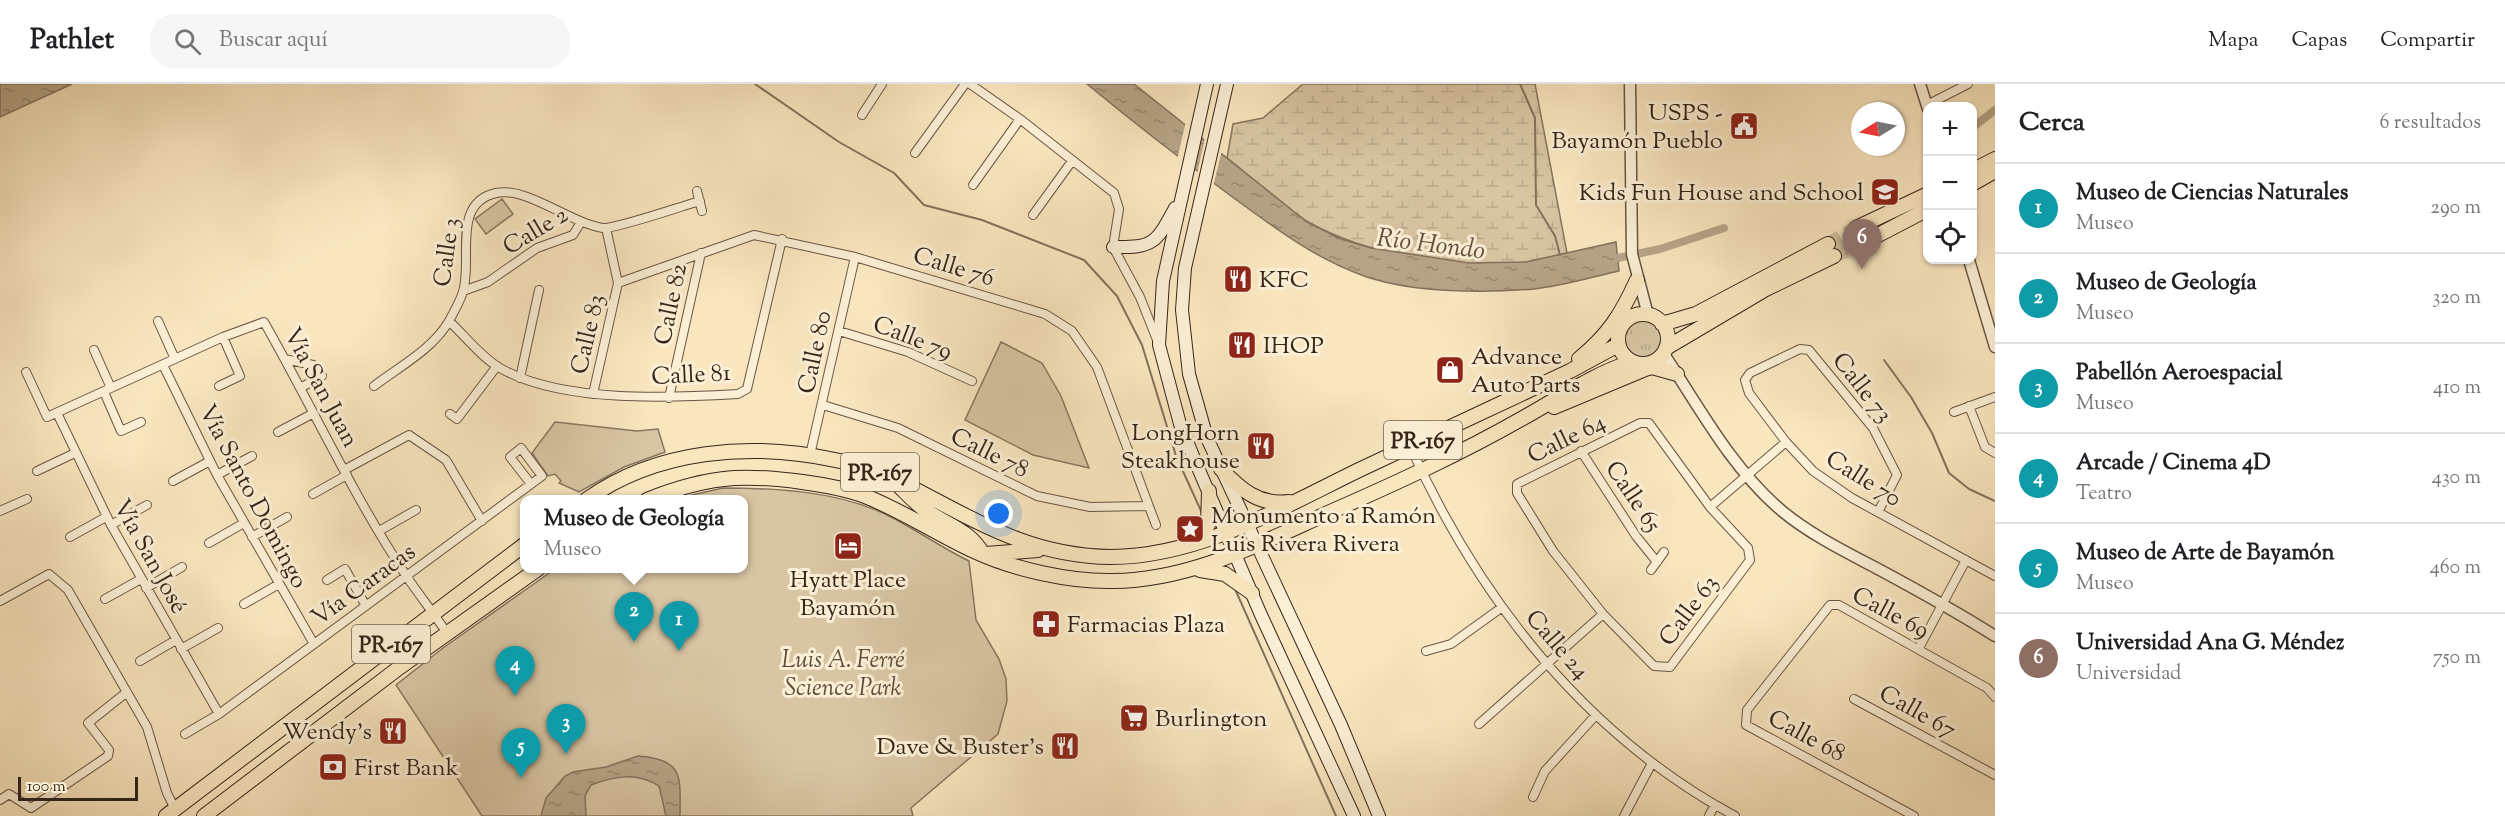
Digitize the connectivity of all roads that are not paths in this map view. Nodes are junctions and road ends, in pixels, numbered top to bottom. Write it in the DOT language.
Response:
graph roads {
  1 [pos="882,84"];
  2 [pos="965,84"];
  3 [pos="970,84"];
  4 [pos="1207,84"];
  5 [pos="1227,84"];
  6 [pos="1630,84"];
  7 [pos="1920,84"];
  8 [pos="1968,84"];
  9 [pos="1925,102"];
  10 [pos="1936,102"];
  11 [pos="862,115"];
  12 [pos="1020,119"];
  13 [pos="915,153"];
  14 [pos="1995,159"];
  15 [pos="1072,161"];
  16 [pos="1977,168"];
  17 [pos="1995,171"];
  18 [pos="1977,181"];
  19 [pos="973,185"];
  20 [pos="697,191"];
  21 [pos="1182,194"];
  22 [pos="1923,196"];
  23 [pos="700,201"];
  24 [pos="1926,210"];
  25 [pos="702,211"];
  26 [pos="1033,215"];
  27 [pos="581,222"];
  28 [pos="606,228"];
  29 [pos="782,239"];
  30 [pos="1113,247"];
  31 [pos="701,253"];
  32 [pos="855,257"];
  33 [pos="1970,264"];
  34 [pos="1637,280"];
  35 [pos="618,283"];
  36 [pos="539,290"];
  37 [pos="463,291"];
  38 [pos="1648,315"];
  39 [pos="158,321"];
  40 [pos="449,321"];
  41 [pos="1662,324"];
  42 [pos="839,331"];
  43 [pos="223,337"];
  44 [pos="1159,345"];
  45 [pos="1618,345"];
  46 [pos="1995,347"];
  47 [pos="94,351"];
  48 [pos="1665,351"];
  49 [pos="176,359"];
  50 [pos="285,359"];
  51 [pos="1631,362"];
  52 [pos="163,365"];
  53 [pos="497,366"];
  54 [pos="1570,371"];
  55 [pos="26,372"];
  56 [pos="1677,374"];
  57 [pos="520,378"];
  58 [pos="1746,378"];
  59 [pos="972,381"];
  60 [pos="219,386"];
  61 [pos="374,386"];
  62 [pos="300,388"];
  63 [pos="107,390"];
  64 [pos="593,394"];
  65 [pos="1995,397"];
  66 [pos="669,398"];
  67 [pos="823,405"];
  68 [pos="1969,406"];
  69 [pos="1954,412"];
  70 [pos="57,413"];
  71 [pos="312,414"];
  72 [pos="450,414"];
  73 [pos="1524,418"];
  74 [pos="141,422"];
  75 [pos="278,432"];
  76 [pos="1786,442"];
  77 [pos="1410,446"];
  78 [pos="1581,451"];
  79 [pos="75,453"];
  80 [pos="1995,453"];
  81 [pos="810,455"];
  82 [pos="252,456"];
  83 [pos="210,461"];
  84 [pos="1221,469"];
  85 [pos="37,471"];
  86 [pos="1422,471"];
  87 [pos="346,472"];
  88 [pos="217,475"];
  89 [pos="1749,476"];
  90 [pos="890,477"];
  91 [pos="173,481"];
  92 [pos="531,484"];
  93 [pos="1209,491"];
  94 [pos="313,494"];
  95 [pos="594,495"];
  96 [pos="660,495"];
  97 [pos="27,499"];
  98 [pos="1294,501"];
  99 [pos="147,505"];
  100 [pos="1147,506"];
  101 [pos="1710,507"];
  102 [pos="416,510"];
  103 [pos="0,511"];
  104 [pos="1878,512"];
  105 [pos="287,517"];
  106 [pos="108,521"];
  107 [pos="482,521"];
  108 [pos="244,523"];
  109 [pos="1245,523"];
  110 [pos="1156,525"];
  111 [pos="379,531"];
  112 [pos="1227,531"];
  113 [pos="70,537"];
  114 [pos="252,537"];
  115 [pos="209,543"];
  116 [pos="1256,546"];
  117 [pos="1182,547"];
  118 [pos="520,549"];
  119 [pos="1049,550"];
  120 [pos="1664,552"];
  121 [pos="983,554"];
  122 [pos="1236,555"];
  123 [pos="1966,560"];
  124 [pos="1657,562"];
  125 [pos="182,567"];
  126 [pos="1192,569"];
  127 [pos="1651,570"];
  128 [pos="532,573"];
  129 [pos="406,576"];
  130 [pos="1995,576"];
  131 [pos="141,579"];
  132 [pos="327,580"];
  133 [pos="279,584"];
  134 [pos="146,588"];
  135 [pos="1252,593"];
  136 [pos="105,599"];
  137 [pos="0,601"];
  138 [pos="244,604"];
  139 [pos="1943,604"];
  140 [pos="366,606"];
  141 [pos="1501,608"];
  142 [pos="433,612"];
  143 [pos="1603,614"];
  144 [pos="218,628"];
  145 [pos="447,633"];
  146 [pos="1995,636"];
  147 [pos="176,640"];
  148 [pos="314,644"];
  149 [pos="1919,648"];
  150 [pos="181,649"];
  151 [pos="1426,651"];
  152 [pos="140,660"];
  153 [pos="1784,663"];
  154 [pos="1546,664"];
  155 [pos="127,692"];
  156 [pos="1995,698"];
  157 [pos="1854,699"];
  158 [pos="219,714"];
  159 [pos="1596,716"];
  160 [pos="1479,724"];
  161 [pos="185,734"];
  162 [pos="1652,763"];
  163 [pos="1995,775"];
  164 [pos="1533,796"];
  165 [pos="0,800"];
  166 [pos="1715,805"];
  167 [pos="171,812"];
  168 [pos="204,816"];
  169 [pos="1354,816"];
  170 [pos="1379,816"];
  171 [pos="1624,816"];
  172 [pos="1709,816"];
  173 [pos="1735,816"];
  174 [pos="1914,816"];
  1 -- 11 [label="street"];
  2 -- 13 [label="street"];
  3 -- 12 [label="street"];
  4 -- 21 [label="main road"];
  5 -- 84 [label="main road"];
  6 -- 34 [label="street"];
  7 -- 9 [label="street"];
  8 -- 10 [label="street"];
  12 -- 15 [label="street"];
  12 -- 19 [label="street"];
  14 -- 16 [label="main road"];
  15 -- 26 [label="street"];
  15 -- 30 [label="street"];
  17 -- 18 [label="main road"];
  20 -- 23 [label="street"];
  21 -- 30 [label="main road"];
  21 -- 44 [label="main road"];
  22 -- 24 [label="main road"];
  23 -- 25 [label="street"];
  23 -- 28 [label="street, Calle 2"];
  27 -- 28 [label="street, Calle 2"];
  27 -- 37 [label="street, Calle 2"];
  27 -- 37 [label="street, Calle 3"];
  28 -- 35 [label="street"];
  29 -- 31 [label="street, Calle 76"];
  29 -- 32 [label="street, Calle 76"];
  29 -- 66 [label="street, Calle 81"];
  30 -- 44 [label="street"];
  31 -- 35 [label="street, Calle 76"];
  31 -- 66 [label="street, Calle 82"];
  32 -- 42 [label="street, Calle 80"];
  32 -- 100 [label="street, Calle 76"];
  33 -- 46 [label="street"];
  34 -- 38 [label="street"];
  34 -- 54 [label="main road"];
  35 -- 64 [label="street, Calle 83"];
  36 -- 57 [label="street"];
  37 -- 40 [label="street, Calle 3"];
  38 -- 41 [label="main road"];
  38 -- 45 [label="main road"];
  39 -- 49 [label="street"];
  40 -- 53 [label="street, Calle 81"];
  40 -- 61 [label="street, Calle 3"];
  41 -- 48 [label="main road"];
  41 -- 48 [label="main road, PR-167"];
  42 -- 59 [label="street, Calle 79"];
  42 -- 67 [label="street, Calle 80"];
  43 -- 49 [label="street, Vía San Juan"];
  43 -- 50 [label="street, Vía San Juan"];
  43 -- 60 [label="street"];
  44 -- 93 [label="main road"];
  45 -- 51 [label="main road"];
  45 -- 54 [label="main road, PR-167"];
  47 -- 63 [label="street"];
  48 -- 51 [label="main road, PR-167"];
  48 -- 56 [label="street"];
  49 -- 52 [label="street, Vía San Juan"];
  50 -- 62 [label="street, Vía San Juan"];
  50 -- 62 [label="street"];
  51 -- 73 [label="main road, PR-167"];
  52 -- 63 [label="street, Vía San Juan"];
  52 -- 83 [label="street, Vía Santo Domingo"];
  53 -- 57 [label="street, Calle 81"];
  53 -- 72 [label="street"];
  54 -- 77 [label="main road, PR-167"];
  55 -- 70 [label="street"];
  56 -- 73 [label="main road"];
  56 -- 89 [label="street"];
  57 -- 64 [label="street, Calle 81"];
  58 -- 76 [label="street, Calle 70"];
  58 -- 104 [label="street, Calle 73"];
  62 -- 71 [label="street, Vía San Juan"];
  63 -- 70 [label="street, Vía San Juan"];
  63 -- 74 [label="street"];
  64 -- 66 [label="street, Calle 81"];
  65 -- 68 [label="street"];
  67 -- 81 [label="street, Calle 80"];
  67 -- 100 [label="street, Calle 78"];
  68 -- 69 [label="street"];
  68 -- 80 [label="street"];
  70 -- 79 [label="street, Vía San José"];
  71 -- 75 [label="street"];
  71 -- 87 [label="street, Vía San Juan"];
  73 -- 86 [label="main road, PR-167"];
  76 -- 89 [label="street"];
  76 -- 104 [label="street, Calle 70"];
  77 -- 86 [label="street, Calle 24"];
  77 -- 98 [label="main road, PR-167"];
  78 -- 101 [label="street, Calle 64"];
  78 -- 124 [label="street, Calle 65"];
  78 -- 143 [label="street, Calle 64"];
  79 -- 85 [label="street"];
  79 -- 106 [label="street, Vía San José"];
  81 -- 90 [label="main road, PR-167"];
  81 -- 95 [label="main road, PR-167"];
  82 -- 88 [label="street"];
  83 -- 88 [label="street, Vía Santo Domingo"];
  83 -- 91 [label="street"];
  84 -- 98 [label="main road"];
  84 -- 109 [label="main road"];
  86 -- 116 [label="main road, PR-167"];
  86 -- 141 [label="street, Calle 24"];
  87 -- 94 [label="street"];
  87 -- 107 [label="street"];
  87 -- 111 [label="street, Vía San Juan"];
  88 -- 108 [label="street, Vía Santo Domingo"];
  89 -- 101 [label="street"];
  89 -- 139 [label="street"];
  90 -- 119 [label="main road, PR-167"];
  90 -- 121 [label="main road"];
  92 -- 107 [label="street, Vía Caracas"];
  93 -- 112 [label="main road"];
  93 -- 117 [label="main road"];
  96 -- 121 [label="main road, PR-167"];
  97 -- 103 [label="street"];
  98 -- 109 [label="main road, PR-167"];
  99 -- 106 [label="street"];
  100 -- 110 [label="street, Calle 76"];
  101 -- 143 [label="street, Calle 63"];
  102 -- 111 [label="street"];
  104 -- 123 [label="street, Calle 70"];
  105 -- 114 [label="street"];
  106 -- 113 [label="street"];
  106 -- 131 [label="street, Vía San José"];
  107 -- 129 [label="street, Vía Caracas"];
  108 -- 114 [label="street, Vía Santo Domingo"];
  108 -- 115 [label="street"];
  109 -- 112 [label="main road, PR-167"];
  109 -- 116 [label="main road"];
  111 -- 129 [label="street, Vía San Juan"];
  112 -- 117 [label="main road, PR-167"];
  112 -- 122 [label="main road"];
  114 -- 133 [label="street, Vía Santo Domingo"];
  116 -- 122 [label="main road, PR-167"];
  116 -- 170 [label="main road"];
  117 -- 119 [label="main road, PR-167"];
  118 -- 142 [label="main road, PR-167"];
  119 -- 121 [label="main road"];
  120 -- 124 [label="street"];
  121 -- 126 [label="main road, PR-167"];
  122 -- 126 [label="main road, PR-167"];
  122 -- 135 [label="main road"];
  123 -- 130 [label="street, Calle 70"];
  123 -- 139 [label="street"];
  124 -- 127 [label="street"];
  125 -- 134 [label="street"];
  126 -- 135 [label="main road"];
  128 -- 145 [label="main road, PR-167"];
  129 -- 140 [label="street, Vía Caracas"];
  129 -- 142 [label="street, Vía San Juan"];
  131 -- 134 [label="street, Vía San José"];
  131 -- 136 [label="street"];
  132 -- 140 [label="street"];
  133 -- 138 [label="street"];
  133 -- 148 [label="street, Vía Santo Domingo"];
  134 -- 147 [label="street, Vía San José"];
  135 -- 169 [label="main road"];
  137 -- 155 [label="street"];
  139 -- 146 [label="street"];
  139 -- 149 [label="street"];
  140 -- 148 [label="street, Vía Caracas"];
  141 -- 151 [label="street"];
  141 -- 154 [label="street, Calle 24"];
  142 -- 145 [label="street, Vía San Juan"];
  142 -- 167 [label="main road, PR-167"];
  143 -- 154 [label="street"];
  144 -- 150 [label="street"];
  145 -- 168 [label="main road, PR-167"];
  147 -- 150 [label="street, Vía San José"];
  147 -- 152 [label="street"];
  148 -- 158 [label="street, Vía Caracas"];
  149 -- 153 [label="street, Calle 69"];
  149 -- 156 [label="street, Calle 69"];
  150 -- 158 [label="street, Vía San José"];
  153 -- 174 [label="street, Calle 68"];
  154 -- 159 [label="street, Calle 24"];
  154 -- 160 [label="street"];
  155 -- 165 [label="street"];
  155 -- 167 [label="street"];
  157 -- 163 [label="street, Calle 67"];
  158 -- 161 [label="street, Vía Caracas"];
  159 -- 162 [label="street, Calle 24"];
  159 -- 164 [label="street"];
  162 -- 166 [label="street, Calle 24"];
  162 -- 171 [label="street"];
  166 -- 172 [label="street"];
  166 -- 173 [label="street, Calle 24"];
}
